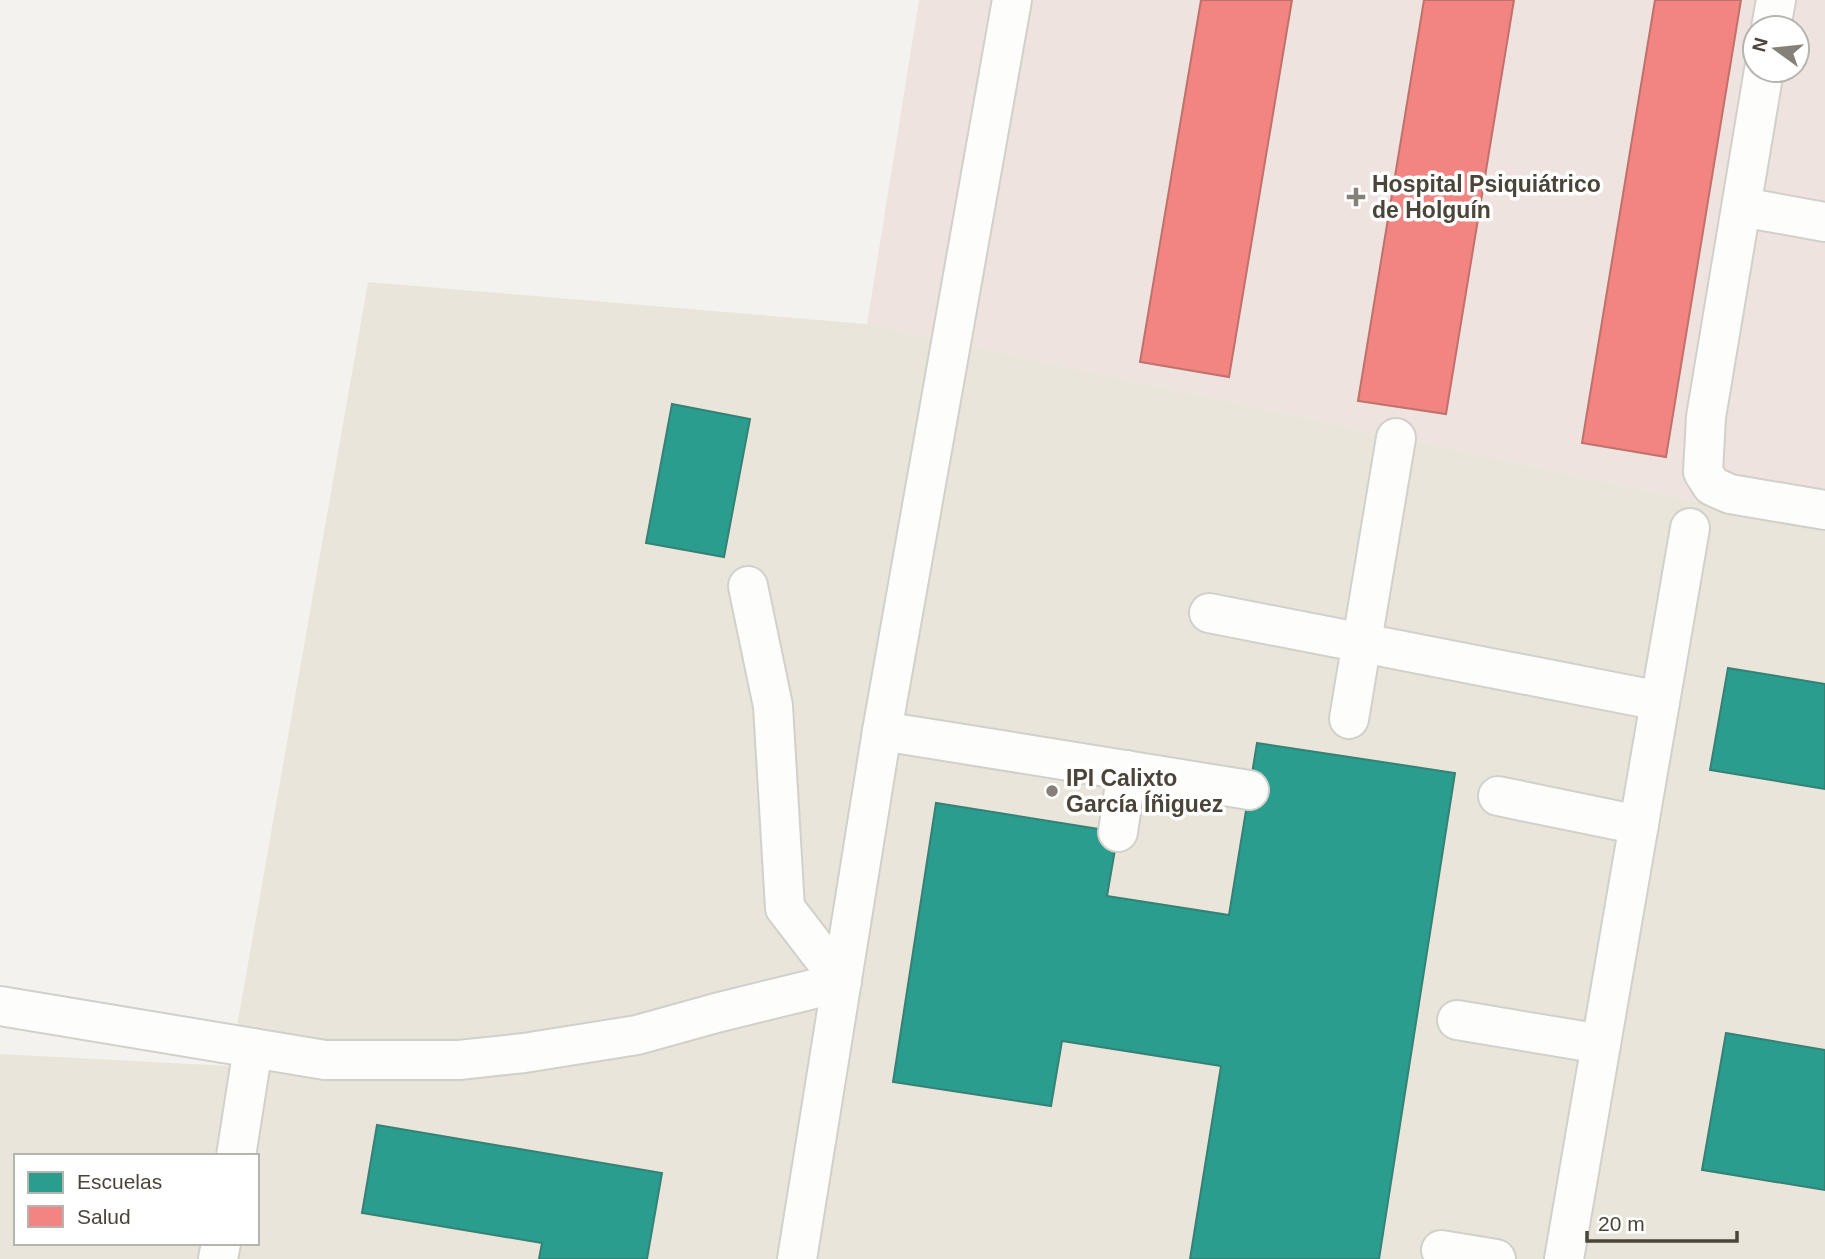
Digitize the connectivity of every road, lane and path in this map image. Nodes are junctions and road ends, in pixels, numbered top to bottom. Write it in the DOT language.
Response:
graph roads {
  1 [pos="1012,0"];
  2 [pos="1762,84"];
  3 [pos="1742,207"];
  4 [pos="1825,222"];
  5 [pos="1396,438"];
  6 [pos="1825,510"];
  7 [pos="1690,528"];
  8 [pos="748,586"];
  9 [pos="1209,613"];
  10 [pos="1363,643"];
  11 [pos="1660,701"];
  12 [pos="1349,719"];
  13 [pos="882,731"];
  14 [pos="1127,770"];
  15 [pos="1249,790"];
  16 [pos="1498,796"];
  17 [pos="1639,825"];
  18 [pos="1118,832"];
  19 [pos="842,982"];
  20 [pos="0,1006"];
  21 [pos="1457,1020"];
  22 [pos="1601,1044"];
  23 [pos="253,1048"];
  24 [pos="236,1154"];
  25 [pos="1441,1250"];
  26 [pos="797,1259"];
  27 [pos="1496,1259"];
  28 [pos="1564,1259"];
  1 -- 13 [label="street"];
  2 -- 3 [label="street"];
  3 -- 4 [label="street"];
  3 -- 6 [label="street"];
  5 -- 10 [label="street"];
  7 -- 11 [label="street"];
  8 -- 19 [label="street"];
  9 -- 10 [label="street"];
  10 -- 11 [label="street"];
  10 -- 12 [label="street"];
  11 -- 17 [label="street"];
  13 -- 14 [label="street"];
  13 -- 19 [label="street"];
  14 -- 15 [label="street"];
  14 -- 18 [label="street"];
  16 -- 17 [label="street"];
  17 -- 22 [label="street"];
  19 -- 23 [label="street"];
  19 -- 26 [label="street"];
  20 -- 23 [label="street"];
  21 -- 22 [label="street"];
  22 -- 28 [label="street"];
  23 -- 24 [label="street"];
  25 -- 27 [label="street"];
}
